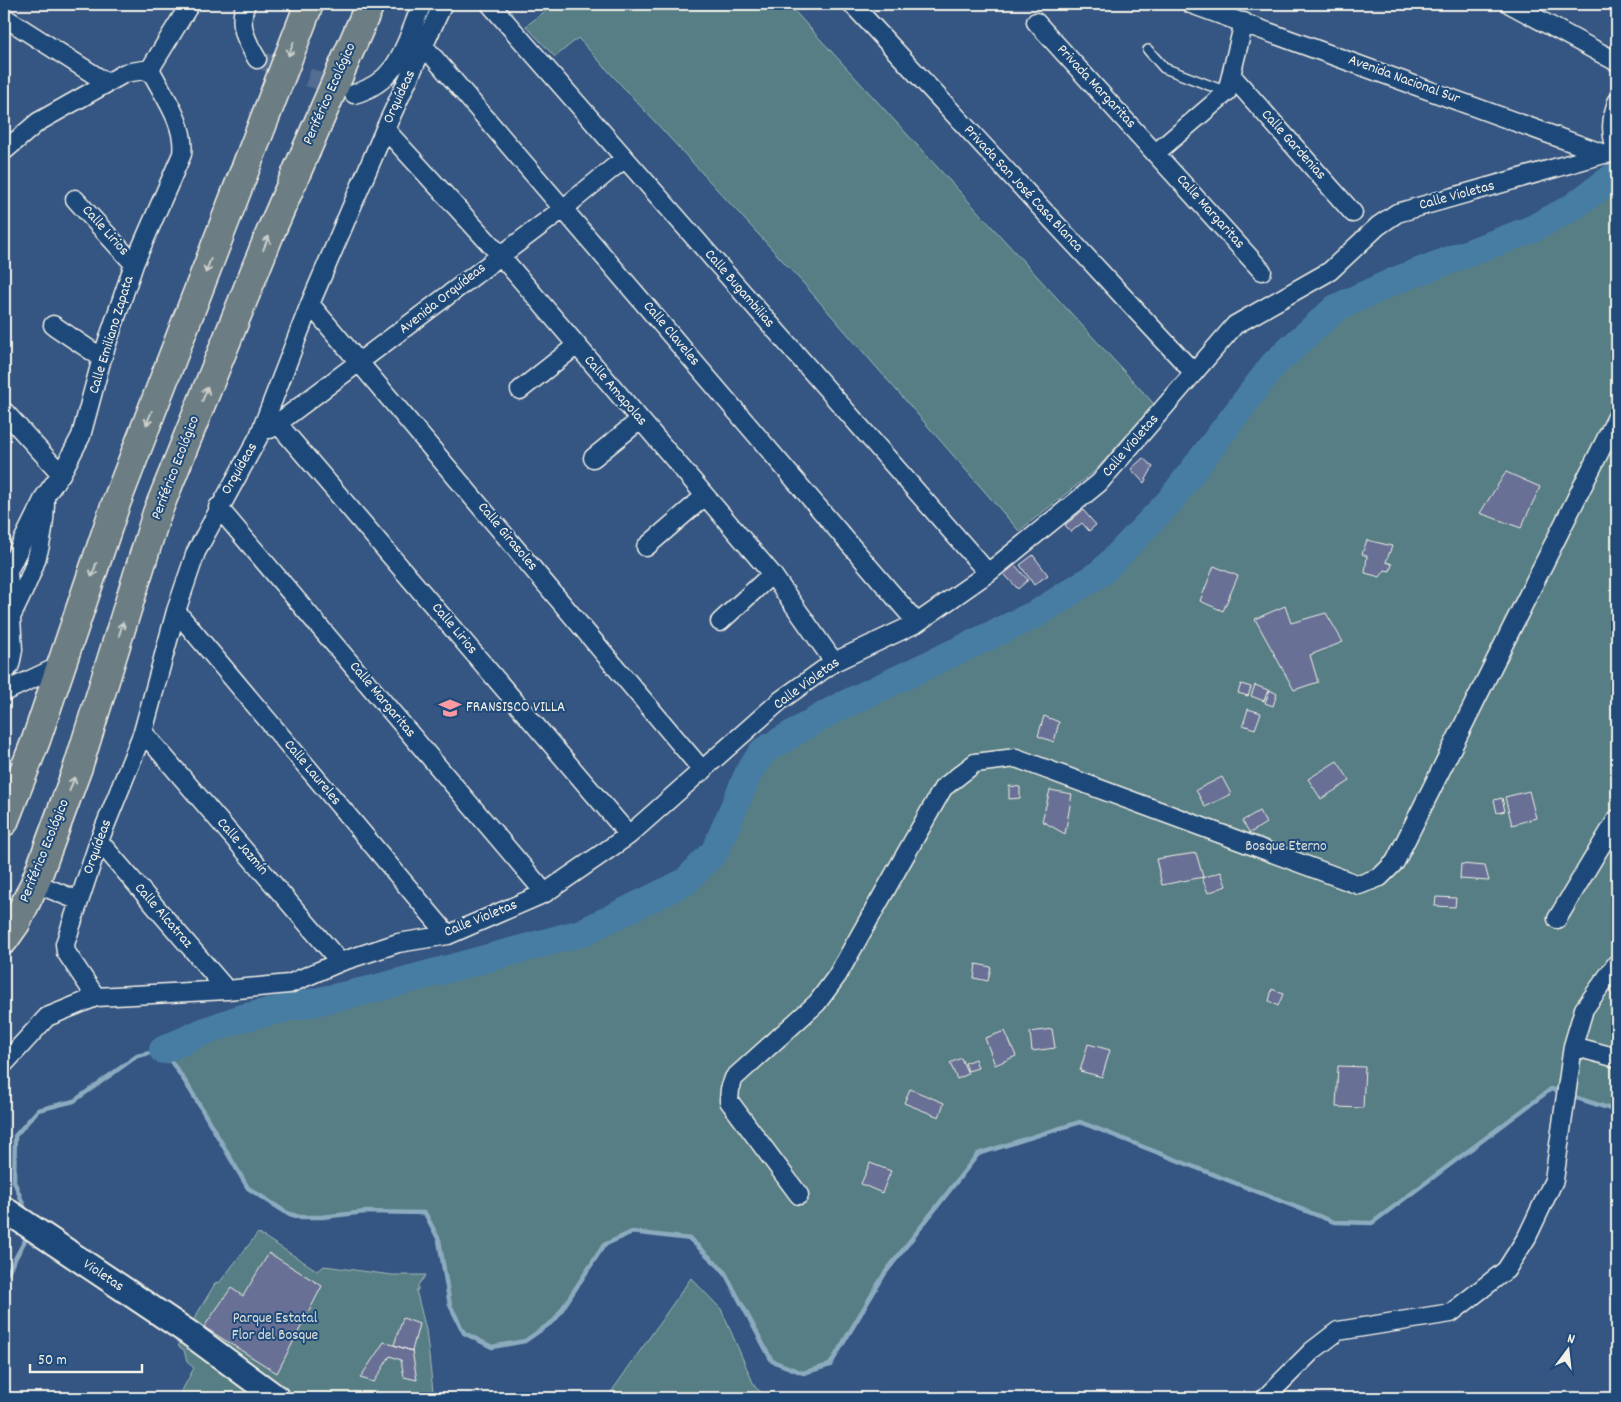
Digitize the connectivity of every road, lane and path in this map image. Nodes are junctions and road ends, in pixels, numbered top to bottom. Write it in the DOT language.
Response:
graph roads {
  1 [pos="190,4"];
  2 [pos="246,4"];
  3 [pos="309,4"];
  4 [pos="370,4"];
  5 [pos="422,4"];
  6 [pos="443,4"];
  7 [pos="490,4"];
  8 [pos="852,4"];
  9 [pos="1191,4"];
  10 [pos="1510,4"];
  11 [pos="4,17"];
  12 [pos="1036,22"];
  13 [pos="1244,22"];
  14 [pos="424,46"];
  15 [pos="1148,50"];
  16 [pos="257,59"];
  17 [pos="1617,62"];
  18 [pos="150,69"];
  19 [pos="107,83"];
  20 [pos="1229,84"];
  21 [pos="354,94"];
  22 [pos="1617,102"];
  23 [pos="385,129"];
  24 [pos="4,152"];
  25 [pos="1157,152"];
  26 [pos="1613,152"];
  27 [pos="625,158"];
  28 [pos="75,199"];
  29 [pos="564,208"];
  30 [pos="1353,213"];
  31 [pos="500,256"];
  32 [pos="134,264"];
  33 [pos="1262,271"];
  34 [pos="310,304"];
  35 [pos="53,325"];
  36 [pos="576,345"];
  37 [pos="102,358"];
  38 [pos="360,362"];
  39 [pos="1194,373"];
  40 [pos="520,390"];
  41 [pos="4,411"];
  42 [pos="1617,417"];
  43 [pos="640,420"];
  44 [pos="278,424"];
  45 [pos="259,436"];
  46 [pos="593,458"];
  47 [pos="61,474"];
  48 [pos="45,496"];
  49 [pos="705,496"];
  50 [pos="218,507"];
  51 [pos="646,547"];
  52 [pos="6,568"];
  53 [pos="988,573"];
  54 [pos="772,574"];
  55 [pos="176,611"];
  56 [pos="11,617"];
  57 [pos="720,622"];
  58 [pos="917,623"];
  59 [pos="834,662"];
  60 [pos="62,666"];
  61 [pos="4,674"];
  62 [pos="4,692"];
  63 [pos="143,732"];
  64 [pos="704,771"];
  65 [pos="1617,818"];
  66 [pos="4,822"];
  67 [pos="629,835"];
  68 [pos="99,841"];
  69 [pos="36,883"];
  70 [pos="545,893"];
  71 [pos="79,901"];
  72 [pos="1557,919"];
  73 [pos="448,935"];
  74 [pos="4,940"];
  75 [pos="340,962"];
  76 [pos="1617,964"];
  77 [pos="228,990"];
  78 [pos="96,997"];
  79 [pos="1574,1046"];
  80 [pos="1617,1058"];
  81 [pos="4,1064"];
  82 [pos="800,1195"];
  83 [pos="10,1214"];
  84 [pos="277,1398"];
  85 [pos="1265,1398"];
  1 -- 18 [label="street"];
  2 -- 16 [label="street"];
  3 -- 60 [label="highway, one-way"];
  69 -- 4 [label="highway, Periférico Ecológico, one-way"];
  5 -- 21 [label="street"];
  6 -- 14 [label="street, Orquídeas"];
  7 -- 27 [label="street, Calle Bugambilias"];
  8 -- 39 [label="street, Privada San José Casa Blanca"];
  9 -- 13 [label="street, Avenida Nacional Sur"];
  10 -- 17 [label="street"];
  11 -- 19 [label="street"];
  12 -- 25 [label="street, Privada Margaritas"];
  13 -- 20 [label="street"];
  13 -- 26 [label="street, Avenida Nacional Sur"];
  14 -- 23 [label="street, Orquídeas"];
  14 -- 29 [label="street, Calle Claveles"];
  15 -- 20 [label="lane"];
  18 -- 19 [label="street"];
  18 -- 32 [label="street, Calle Emiliano Zapata"];
  19 -- 24 [label="street"];
  20 -- 25 [label="street"];
  20 -- 30 [label="street, Calle Gardenias"];
  22 -- 26 [label="street"];
  23 -- 31 [label="street, Calle Amapolas"];
  23 -- 34 [label="street, Orquídeas"];
  25 -- 33 [label="street, Calle Margaritas"];
  26 -- 39 [label="street, Calle Violetas"];
  27 -- 29 [label="street, Avenida Orquídeas"];
  27 -- 53 [label="street, Calle Bugambilias"];
  28 -- 32 [label="street, Calle Lirios"];
  29 -- 31 [label="street, Avenida Orquídeas"];
  29 -- 58 [label="street, Calle Claveles"];
  31 -- 36 [label="street, Calle Amapolas"];
  31 -- 38 [label="street, Avenida Orquídeas"];
  32 -- 37 [label="street, Calle Emiliano Zapata"];
  34 -- 38 [label="street, Calle Girasoles"];
  34 -- 45 [label="street, Orquídeas"];
  35 -- 37 [label="street"];
  36 -- 40 [label="street"];
  36 -- 43 [label="street, Calle Amapolas"];
  37 -- 47 [label="street, Calle Emiliano Zapata"];
  38 -- 44 [label="street, Avenida Orquídeas"];
  38 -- 64 [label="street, Calle Girasoles"];
  39 -- 53 [label="street, Calle Violetas"];
  41 -- 47 [label="street"];
  42 -- 82 [label="street"];
  43 -- 46 [label="street"];
  43 -- 49 [label="street, Calle Amapolas"];
  44 -- 45 [label="street, Avenida Orquídeas"];
  44 -- 67 [label="street, Calle Lirios"];
  45 -- 50 [label="street, Orquídeas"];
  47 -- 48 [label="street, Calle Emiliano Zapata"];
  48 -- 52 [label="street, Calle Emiliano Zapata"];
  48 -- 56 [label="street"];
  49 -- 51 [label="street"];
  49 -- 54 [label="street, Calle Amapolas"];
  50 -- 55 [label="street, Orquídeas"];
  50 -- 70 [label="street, Calle Margaritas"];
  52 -- 56 [label="street, Calle Emiliano Zapata"];
  53 -- 58 [label="street, Calle Violetas"];
  54 -- 57 [label="street"];
  54 -- 59 [label="street, Calle Amapolas"];
  55 -- 63 [label="street, Orquídeas"];
  55 -- 73 [label="street, Calle Laureles"];
  56 -- 61 [label="street, Calle Emiliano Zapata"];
  58 -- 59 [label="street, Calle Violetas"];
  59 -- 64 [label="street, Calle Violetas"];
  60 -- 62 [label="street"];
  60 -- 66 [label="highway"];
  63 -- 68 [label="street, Orquídeas"];
  63 -- 75 [label="street, Calle Jazmín"];
  64 -- 67 [label="street, Calle Violetas"];
  65 -- 72 [label="street"];
  67 -- 70 [label="street, Calle Violetas"];
  68 -- 71 [label="street, Orquídeas"];
  68 -- 77 [label="street, Calle Alcatraz"];
  69 -- 71 [label="street"];
  69 -- 74 [label="highway, Periférico Ecológico"];
  70 -- 73 [label="street, Calle Violetas"];
  71 -- 78 [label="street, Orquídeas"];
  73 -- 75 [label="street, Calle Violetas"];
  75 -- 77 [label="street, Calle Violetas"];
  76 -- 79 [label="street"];
  77 -- 78 [label="street, Calle Violetas"];
  78 -- 81 [label="street, Calle Violetas"];
  79 -- 80 [label="street"];
  79 -- 85 [label="street"];
  83 -- 84 [label="street, Violetas"];
}
